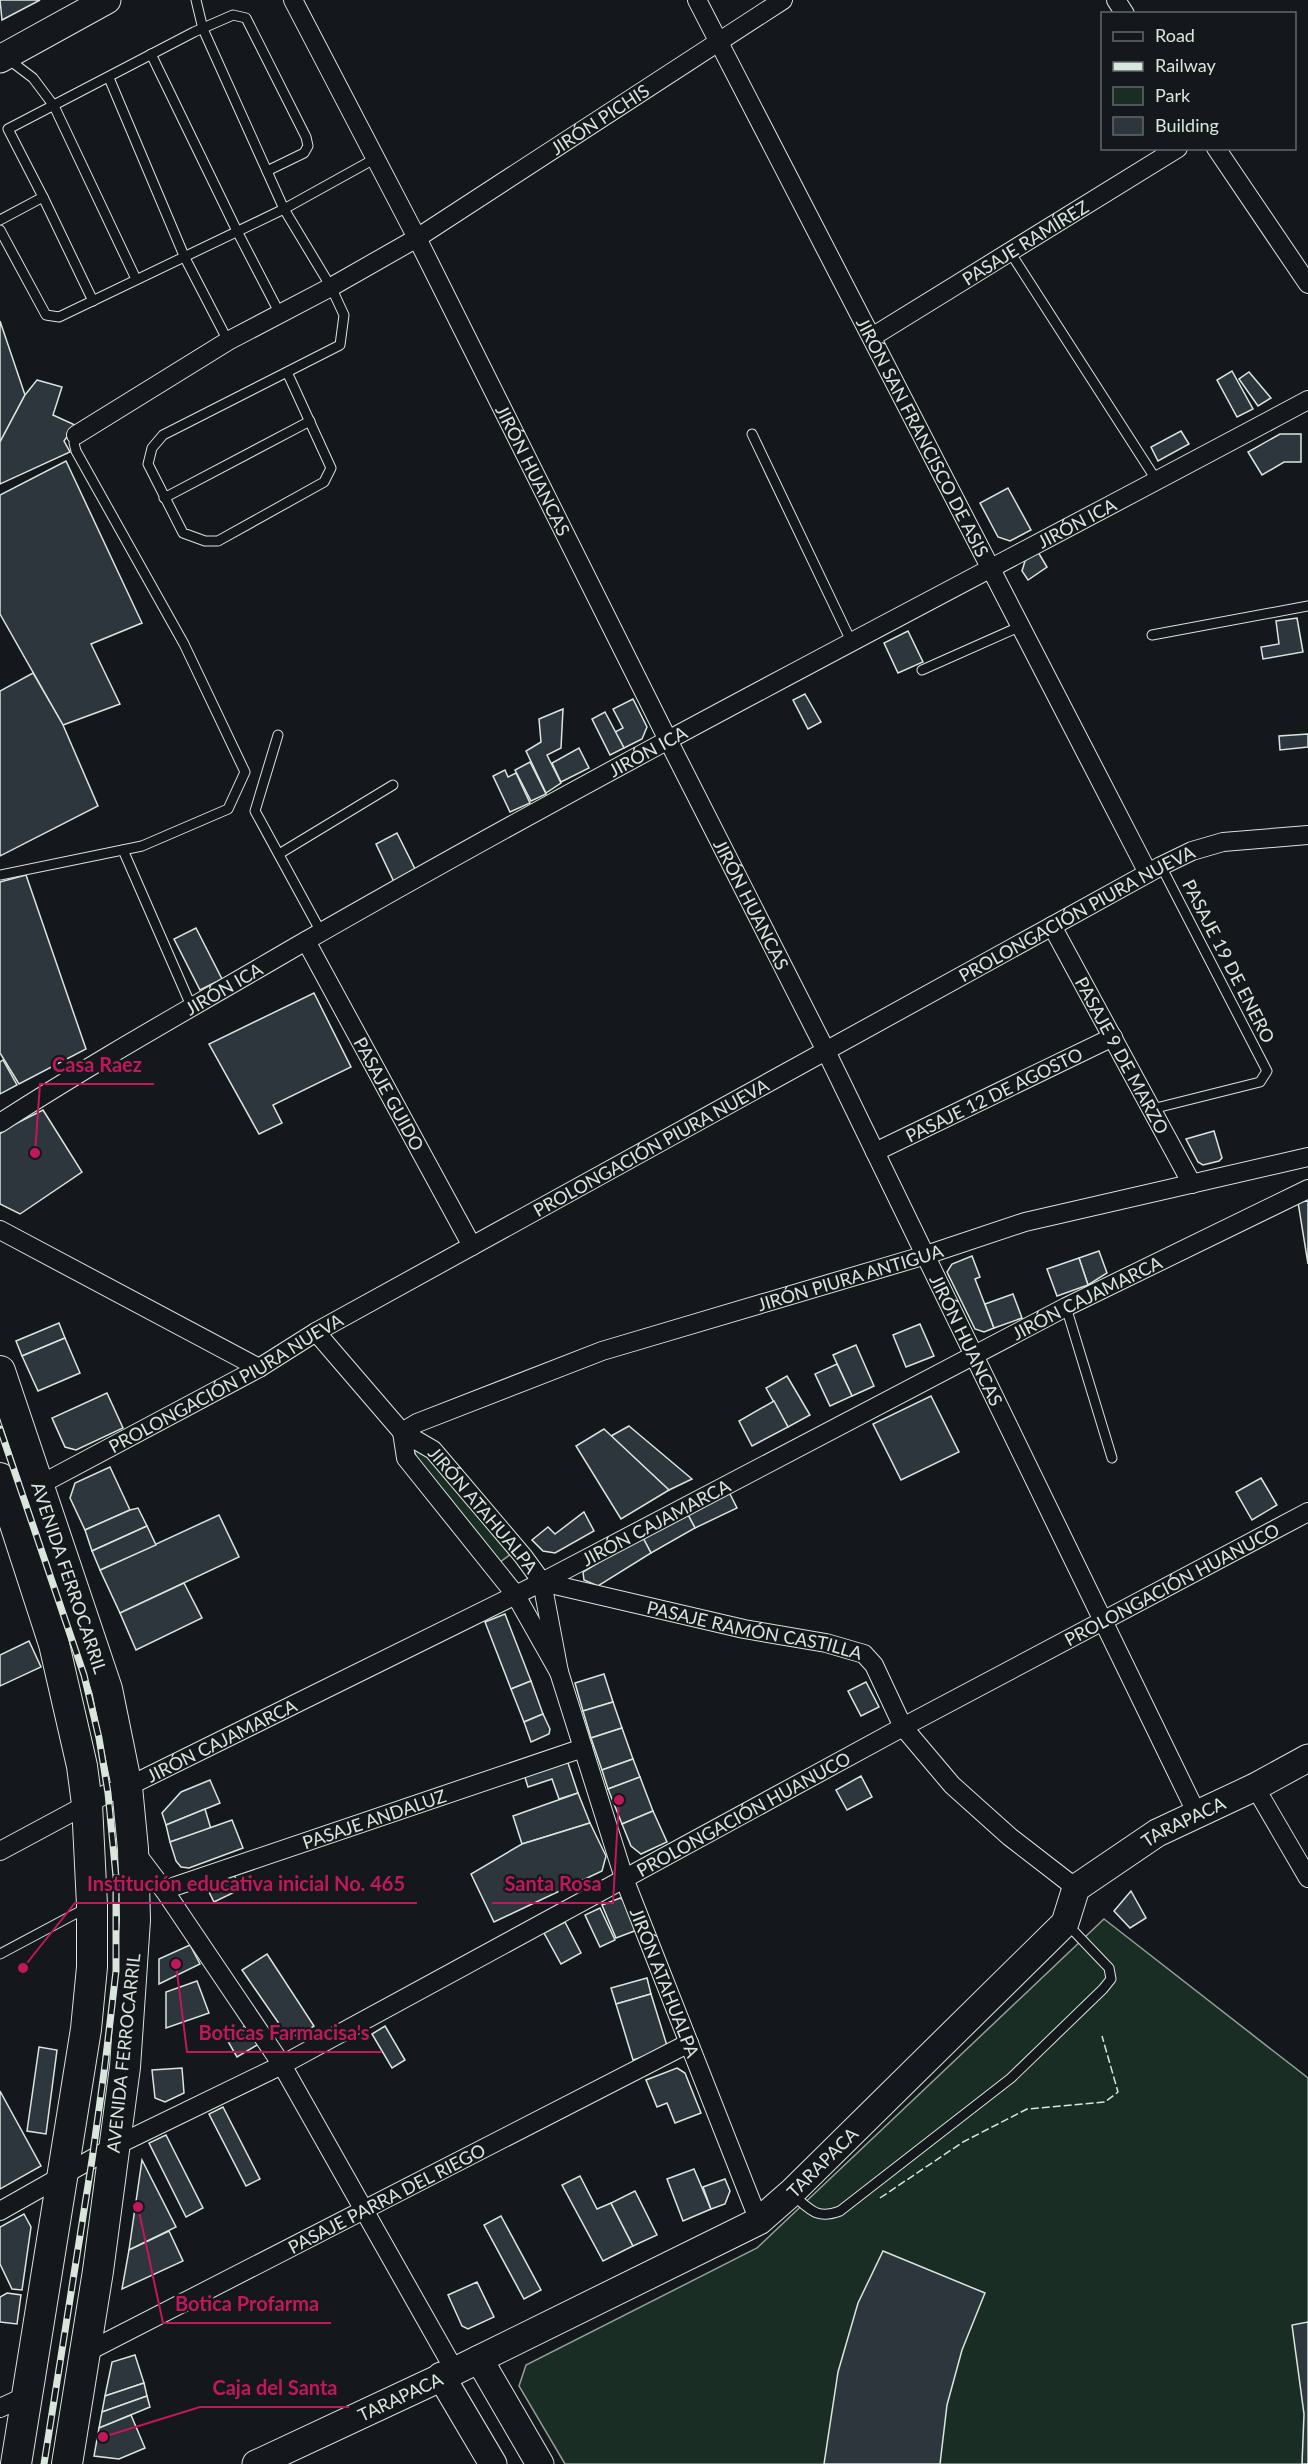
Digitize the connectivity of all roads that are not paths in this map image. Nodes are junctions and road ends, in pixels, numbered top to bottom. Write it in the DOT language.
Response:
graph roads {
  1 [pos="106,0"];
  2 [pos="196,0"];
  3 [pos="293,0"];
  4 [pos="698,0"];
  5 [pos="783,0"];
  6 [pos="203,29"];
  7 [pos="719,41"];
  8 [pos="151,54"];
  9 [pos="2,58"];
  10 [pos="109,78"];
  11 [pos="54,106"];
  12 [pos="4,131"];
  13 [pos="1175,150"];
  14 [pos="1217,150"];
  15 [pos="376,158"];
  16 [pos="267,171"];
  17 [pos="43,197"];
  18 [pos="284,209"];
  19 [pos="0,220"];
  20 [pos="0,230"];
  21 [pos="237,231"];
  22 [pos="417,238"];
  23 [pos="1010,252"];
  24 [pos="185,258"];
  25 [pos="136,279"];
  26 [pos="1308,284"];
  27 [pos="331,287"];
  28 [pos="93,302"];
  29 [pos="280,314"];
  30 [pos="872,337"];
  31 [pos="228,341"];
  32 [pos="287,372"];
  33 [pos="1308,400"];
  34 [pos="310,421"];
  35 [pos="752,434"];
  36 [pos="76,435"];
  37 [pos="1157,481"];
  38 [pos="164,498"];
  39 [pos="991,567"];
  40 [pos="1308,606"];
  41 [pos="1021,626"];
  42 [pos="1152,635"];
  43 [pos="851,641"];
  44 [pos="921,669"];
  45 [pos="278,735"];
  46 [pos="668,740"];
  47 [pos="393,785"];
  48 [pos="1308,835"];
  49 [pos="123,850"];
  50 [pos="279,854"];
  51 [pos="1155,869"];
  52 [pos="0,875"];
  53 [pos="1052,926"];
  54 [pos="314,937"];
  55 [pos="192,1008"];
  56 [pos="1113,1037"];
  57 [pos="826,1051"];
  58 [pos="1152,1109"];
  59 [pos="0,1123"];
  60 [pos="875,1152"];
  61 [pos="1308,1157"];
  62 [pos="1192,1184"];
  63 [pos="1308,1190"];
  64 [pos="0,1230"];
  65 [pos="472,1246"];
  66 [pos="926,1256"];
  67 [pos="1066,1307"];
  68 [pos="316,1332"];
  69 [pos="973,1354"];
  70 [pos="260,1368"];
  71 [pos="0,1371"];
  72 [pos="402,1432"];
  73 [pos="1112,1458"];
  74 [pos="39,1485"];
  75 [pos="3,1495"];
  76 [pos="1308,1512"];
  77 [pos="542,1582"];
  78 [pos="515,1594"];
  79 [pos="1103,1622"];
  80 [pos="559,1672"];
  81 [pos="903,1727"];
  82 [pos="583,1748"];
  83 [pos="1308,1758"];
  84 [pos="127,1787"];
  85 [pos="1255,1787"];
  86 [pos="87,1804"];
  87 [pos="1197,1814"];
  88 [pos="133,1849"];
  89 [pos="0,1851"];
  90 [pos="1308,1878"];
  91 [pos="625,1881"];
  92 [pos="1076,1888"];
  93 [pos="164,1890"];
  94 [pos="92,1905"];
  95 [pos="1065,1923"];
  96 [pos="0,1954"];
  97 [pos="689,2043"];
  98 [pos="282,2065"];
  99 [pos="113,2147"];
  100 [pos="60,2178"];
  101 [pos="791,2193"];
  102 [pos="364,2210"];
  103 [pos="0,2211"];
  104 [pos="759,2222"];
  105 [pos="85,2353"];
  106 [pos="479,2359"];
  107 [pos="448,2374"];
  108 [pos="13,2402"];
  109 [pos="15,2464"];
  110 [pos="67,2464"];
  111 [pos="256,2464"];
  112 [pos="494,2464"];
  113 [pos="540,2464"];
  1 -- 9 [label="street"];
  2 -- 6 [label="lane"];
  3 -- 15 [label="street, JIRÓN HUANCAS"];
  4 -- 7 [label="street, JIRÓN SAN FRANCISCO DE ASIS"];
  5 -- 7 [label="street, JIRÓN PICHIS"];
  6 -- 8 [label="lane"];
  6 -- 16 [label="lane"];
  6 -- 16 [label="lane"];
  7 -- 22 [label="street, JIRÓN PICHIS"];
  7 -- 30 [label="street, JIRÓN SAN FRANCISCO DE ASIS"];
  8 -- 10 [label="lane"];
  8 -- 21 [label="lane"];
  9 -- 11 [label="lane"];
  10 -- 11 [label="lane"];
  10 -- 24 [label="lane"];
  11 -- 12 [label="lane"];
  11 -- 25 [label="lane"];
  12 -- 17 [label="lane"];
  13 -- 23 [label="street, PASAJE RAMÍREZ"];
  14 -- 26 [label="street"];
  15 -- 18 [label="lane"];
  15 -- 22 [label="street, JIRÓN HUANCAS"];
  16 -- 18 [label="lane"];
  17 -- 19 [label="lane"];
  17 -- 28 [label="lane"];
  18 -- 21 [label="lane"];
  18 -- 27 [label="lane"];
  20 -- 28 [label="lane"];
  21 -- 24 [label="lane"];
  21 -- 29 [label="lane"];
  22 -- 27 [label="street, JIRÓN PICHIS"];
  22 -- 46 [label="street, JIRÓN HUANCAS"];
  23 -- 30 [label="street, PASAJE RAMÍREZ"];
  23 -- 37 [label="lane"];
  24 -- 25 [label="lane"];
  24 -- 31 [label="lane"];
  25 -- 28 [label="lane"];
  27 -- 29 [label="street, JIRÓN PICHIS"];
  27 -- 32 [label="lane"];
  29 -- 31 [label="street, JIRÓN PICHIS"];
  30 -- 39 [label="street, JIRÓN SAN FRANCISCO DE ASIS"];
  31 -- 36 [label="street, JIRÓN PICHIS"];
  32 -- 34 [label="lane"];
  32 -- 38 [label="lane"];
  33 -- 37 [label="street, JIRÓN ICA"];
  34 -- 38 [label="lane"];
  34 -- 38 [label="lane"];
  35 -- 43 [label="lane"];
  36 -- 49 [label="lane"];
  37 -- 39 [label="street, JIRÓN ICA"];
  39 -- 41 [label="street, JIRÓN SAN FRANCISCO DE ASIS"];
  39 -- 43 [label="street, JIRÓN ICA"];
  40 -- 42 [label="lane"];
  41 -- 44 [label="lane"];
  41 -- 51 [label="street, JIRÓN SAN FRANCISCO DE ASIS"];
  43 -- 46 [label="street, JIRÓN ICA"];
  45 -- 50 [label="lane"];
  46 -- 54 [label="street, JIRÓN ICA"];
  46 -- 57 [label="street, JIRÓN HUANCAS"];
  47 -- 50 [label="lane"];
  48 -- 51 [label="street, PROLONGACIÓN PIURA NUEVA"];
  49 -- 52 [label="lane"];
  49 -- 55 [label="lane"];
  50 -- 54 [label="lane"];
  51 -- 53 [label="street, PROLONGACIÓN PIURA NUEVA"];
  51 -- 58 [label="lane, PASAJE 19 DE ENERO"];
  53 -- 56 [label="street, PASAJE 9 DE MARZO"];
  53 -- 57 [label="street, PROLONGACIÓN PIURA NUEVA"];
  54 -- 55 [label="street, JIRÓN ICA"];
  54 -- 65 [label="street, PASAJE GUIDO"];
  55 -- 59 [label="street, JIRÓN ICA"];
  56 -- 58 [label="street, PASAJE 9 DE MARZO"];
  56 -- 60 [label="street, PASAJE 12 DE AGOSTO"];
  57 -- 60 [label="street, JIRÓN HUANCAS"];
  57 -- 65 [label="street, PROLONGACIÓN PIURA NUEVA"];
  58 -- 62 [label="street, PASAJE 9 DE MARZO"];
  60 -- 66 [label="street, JIRÓN HUANCAS"];
  61 -- 62 [label="street, JIRÓN PIURA ANTIGUA"];
  62 -- 66 [label="street, JIRÓN PIURA ANTIGUA"];
  63 -- 67 [label="street, JIRÓN CAJAMARCA"];
  64 -- 70 [label="street"];
  65 -- 68 [label="street, PROLONGACIÓN PIURA NUEVA"];
  66 -- 69 [label="street, JIRÓN HUANCAS"];
  66 -- 72 [label="street, JIRÓN PIURA ANTIGUA"];
  67 -- 69 [label="street, JIRÓN CAJAMARCA"];
  67 -- 73 [label="lane"];
  68 -- 70 [label="street, PROLONGACIÓN PIURA NUEVA"];
  68 -- 72 [label="street, JIRÓN ATAHUALPA"];
  69 -- 77 [label="street, JIRÓN CAJAMARCA"];
  69 -- 79 [label="street, JIRÓN HUANCAS"];
  70 -- 74 [label="street, PROLONGACIÓN PIURA NUEVA"];
  71 -- 74 [label="main road, AVENIDA FERROCARRIL"];
  72 -- 77 [label="street, JIRÓN ATAHUALPA"];
  72 -- 78 [label="street, JIRÓN ATAHUALPA"];
  74 -- 75 [label="street, PROLONGACIÓN PIURA NUEVA"];
  74 -- 84 [label="main road, AVENIDA FERROCARRIL"];
  75 -- 86 [label="main road, AVENIDA FERROCARRIL"];
  76 -- 79 [label="street, PROLONGACIÓN HUANUCO"];
  77 -- 78 [label="street, JIRÓN CAJAMARCA"];
  77 -- 80 [label="street, JIRÓN ATAHUALPA"];
  77 -- 81 [label="street, PASAJE RAMÓN CASTILLA"];
  78 -- 80 [label="street, JIRÓN ATAHUALPA"];
  78 -- 84 [label="street, JIRÓN CAJAMARCA"];
  79 -- 81 [label="street, PROLONGACIÓN HUANUCO"];
  79 -- 87 [label="street, JIRÓN HUANCAS"];
  80 -- 82 [label="street, JIRÓN ATAHUALPA"];
  81 -- 91 [label="street, PROLONGACIÓN HUANUCO"];
  81 -- 92 [label="street, PASAJE RAMÓN CASTILLA"];
  82 -- 91 [label="street, JIRÓN ATAHUALPA"];
  82 -- 93 [label="street, PASAJE ANDALUZ"];
  83 -- 85 [label="street, TARAPACA"];
  84 -- 86 [label="street, JIRÓN CAJAMARCA"];
  84 -- 88 [label="main road, AVENIDA FERROCARRIL"];
  85 -- 87 [label="street, TARAPACA"];
  85 -- 90 [label="street"];
  86 -- 89 [label="street, JIRÓN CAJAMARCA"];
  86 -- 94 [label="main road, AVENIDA FERROCARRIL"];
  87 -- 92 [label="street, TARAPACA"];
  88 -- 93 [label="street"];
  88 -- 99 [label="main road, AVENIDA FERROCARRIL"];
  91 -- 97 [label="street, JIRÓN ATAHUALPA"];
  91 -- 98 [label="street, PROLONGACIÓN HUANUCO"];
  92 -- 95 [label="street, TARAPACA"];
  93 -- 98 [label="street"];
  94 -- 96 [label="lane"];
  94 -- 100 [label="main road, AVENIDA FERROCARRIL"];
  95 -- 101 [label="street, TARAPACA"];
  95 -- 101 [label="lane"];
  97 -- 102 [label="street, PASAJE PARRA DEL RIEGO"];
  97 -- 104 [label="street, JIRÓN ATAHUALPA"];
  98 -- 99 [label="street, PROLONGACIÓN HUANUCO"];
  98 -- 102 [label="street"];
  99 -- 100 [label="street, PROLONGACIÓN HUANUCO"];
  99 -- 105 [label="main road, AVENIDA FERROCARRIL"];
  100 -- 103 [label="street, PROLONGACIÓN HUANUCO"];
  100 -- 108 [label="main road, AVENIDA FERROCARRIL"];
  101 -- 104 [label="street, TARAPACA"];
  102 -- 105 [label="street, PASAJE PARRA DEL RIEGO"];
  102 -- 107 [label="street"];
  104 -- 106 [label="street, TARAPACA"];
  105 -- 110 [label="main road, AVENIDA FERROCARRIL"];
  106 -- 107 [label="street, TARAPACA"];
  106 -- 113 [label="street"];
  107 -- 111 [label="street, TARAPACA"];
  107 -- 112 [label="street"];
  108 -- 109 [label="main road, AVENIDA FERROCARRIL"];
}
